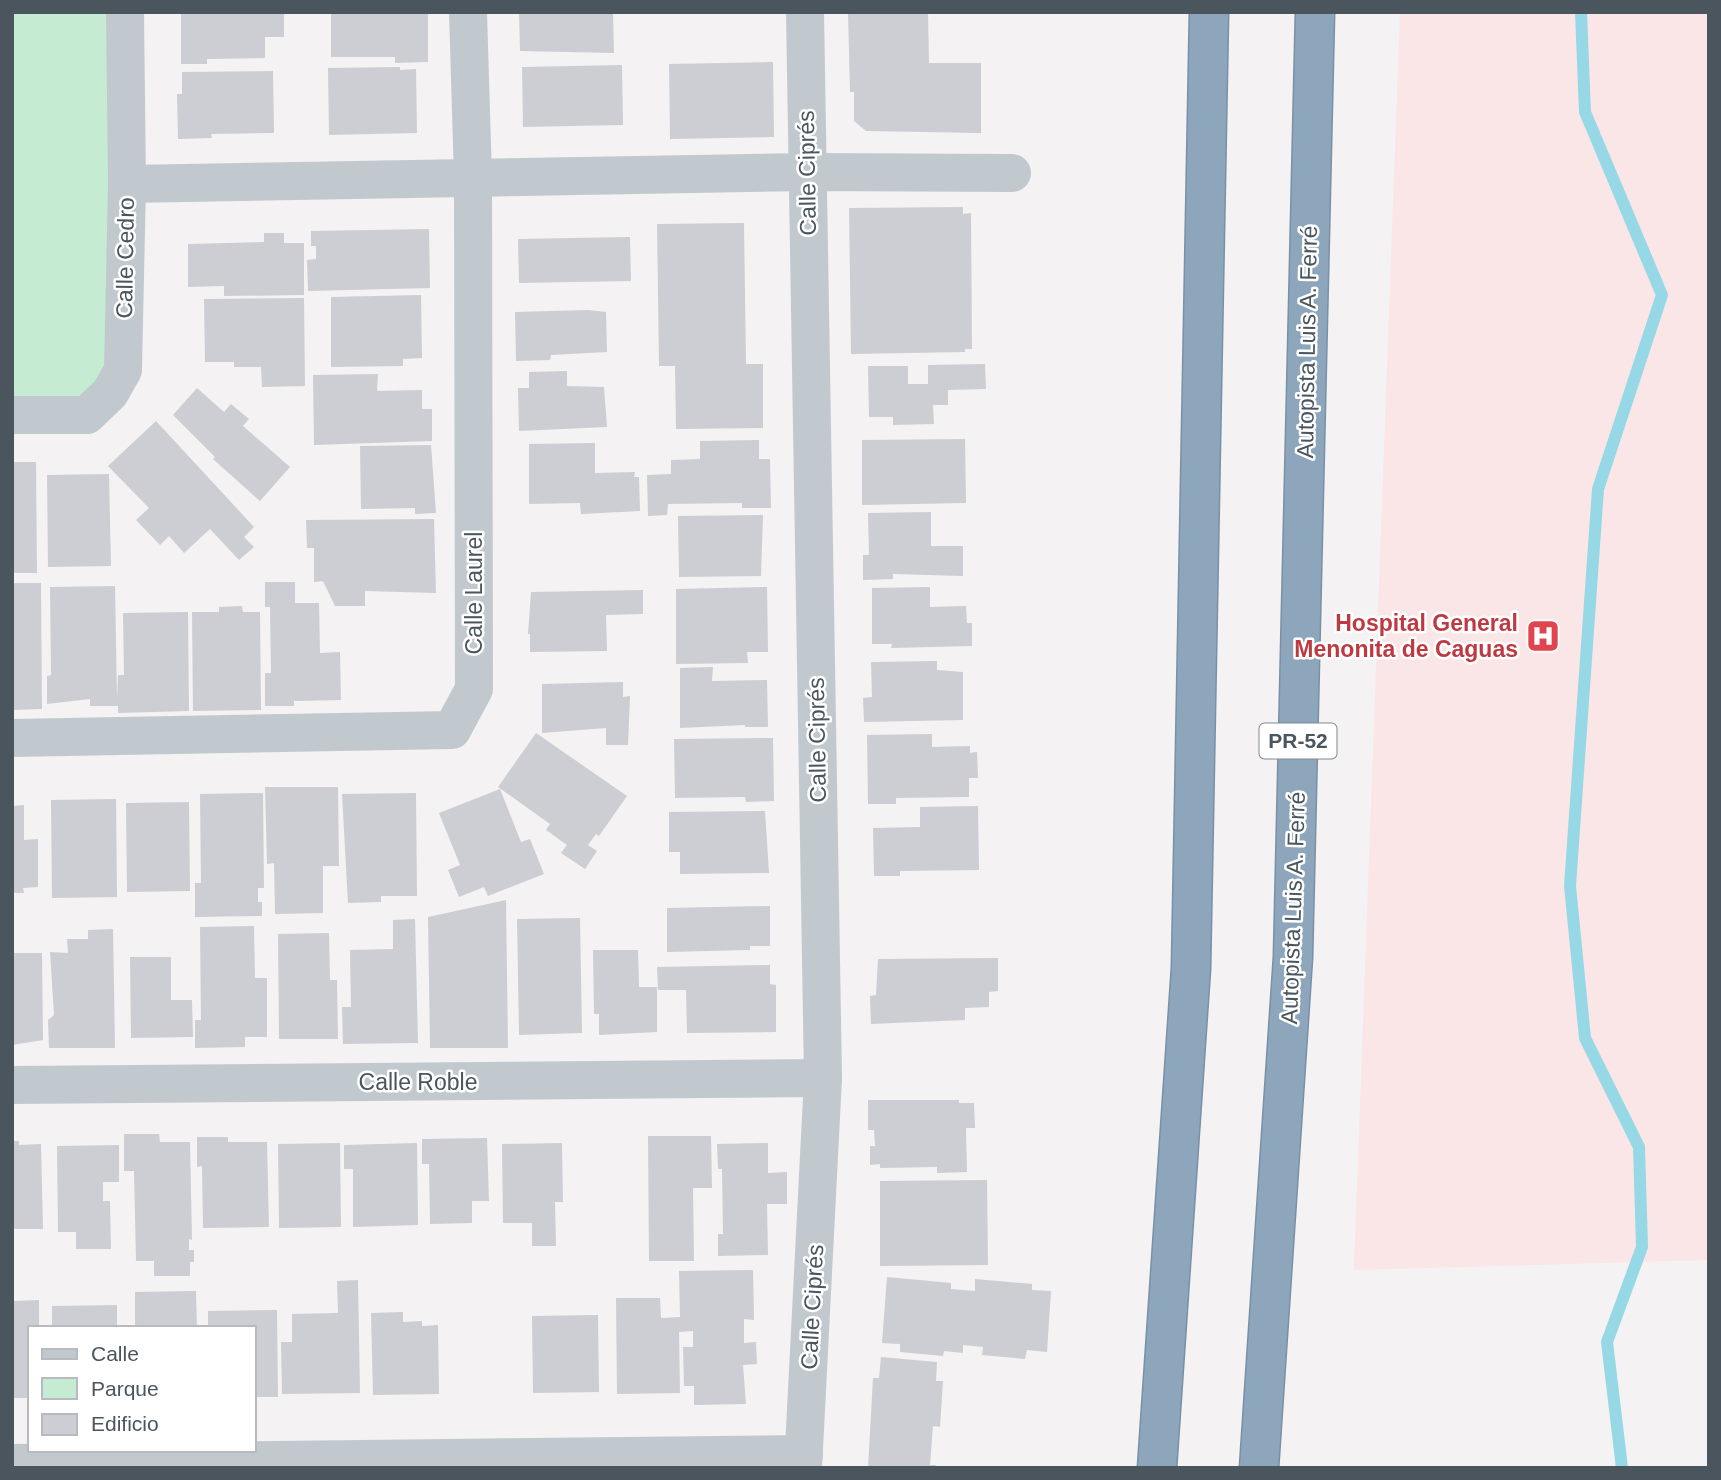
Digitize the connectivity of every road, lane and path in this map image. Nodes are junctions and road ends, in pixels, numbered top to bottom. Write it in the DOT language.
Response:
graph roads {
  1 [pos="125,12"];
  2 [pos="468,12"];
  3 [pos="805,12"];
  4 [pos="1209,12"];
  5 [pos="1315,12"];
  6 [pos="807,172"];
  7 [pos="1012,173"];
  8 [pos="473,178"];
  9 [pos="127,184"];
  10 [pos="12,415"];
  11 [pos="12,738"];
  12 [pos="823,1078"];
  13 [pos="12,1085"];
  14 [pos="804,1461"];
  15 [pos="12,1463"];
  16 [pos="1157,1468"];
  17 [pos="1259,1468"];
  1 -- 9 [label="street, Calle Cedro"];
  2 -- 8 [label="street, Calle Laurel"];
  3 -- 6 [label="street, Calle Ciprés"];
  4 -- 16 [label="highway"];
  5 -- 17 [label="highway, Autopista Luis A. Ferré / PR-52"];
  6 -- 7 [label="street"];
  6 -- 8 [label="street"];
  6 -- 12 [label="street, Calle Ciprés"];
  8 -- 9 [label="street"];
  8 -- 11 [label="street, Calle Laurel"];
  9 -- 10 [label="street, Calle Cedro"];
  12 -- 13 [label="street, Calle Roble"];
  12 -- 14 [label="street, Calle Ciprés"];
  14 -- 15 [label="street"];
}
